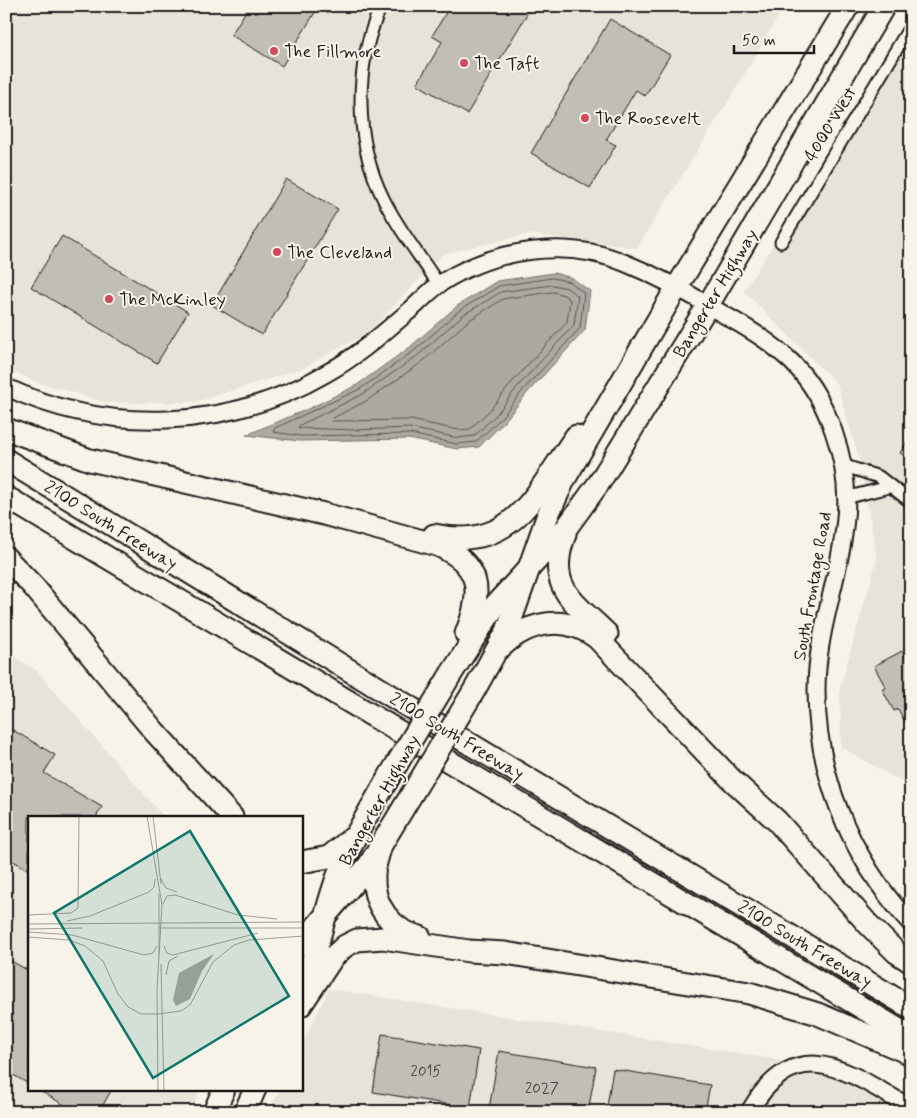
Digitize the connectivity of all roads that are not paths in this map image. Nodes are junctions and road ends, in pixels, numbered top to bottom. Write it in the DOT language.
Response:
graph roads {
  1 [pos="380,6"];
  2 [pos="848,6"];
  3 [pos="884,6"];
  4 [pos="911,25"];
  5 [pos="781,242"];
  6 [pos="439,284"];
  7 [pos="677,287"];
  8 [pos="708,305"];
  9 [pos="654,326"];
  10 [pos="6,387"];
  11 [pos="6,429"];
  12 [pos="6,460"];
  13 [pos="842,465"];
  14 [pos="889,487"];
  15 [pos="6,497"];
  16 [pos="845,498"];
  17 [pos="911,502"];
  18 [pos="324,514"];
  19 [pos="567,527"];
  20 [pos="6,558"];
  21 [pos="529,568"];
  22 [pos="498,650"];
  23 [pos="451,674"];
  24 [pos="154,731"];
  25 [pos="731,779"];
  26 [pos="214,816"];
  27 [pos="231,816"];
  28 [pos="356,833"];
  29 [pos="380,848"];
  30 [pos="302,862"];
  31 [pos="327,914"];
  32 [pos="911,924"];
  33 [pos="302,943"];
  34 [pos="505,953"];
  35 [pos="911,962"];
  36 [pos="302,987"];
  37 [pos="302,1003"];
  38 [pos="911,1008"];
  39 [pos="911,1037"];
  40 [pos="911,1054"];
  41 [pos="224,1090"];
  42 [pos="255,1090"];
  43 [pos="911,1108"];
  44 [pos="214,1112"];
  45 [pos="245,1112"];
  46 [pos="749,1112"];
  1 -- 6 [label="street"];
  2 -- 7 [label="highway, Bangerter Highway"];
  3 -- 8 [label="highway, Bangerter Highway"];
  4 -- 5 [label="street, 4000 West"];
  6 -- 7 [label="street, South Frontage Road"];
  6 -- 10 [label="street, South Frontage Road"];
  7 -- 8 [label="street, South Frontage Road"];
  7 -- 9 [label="highway, Bangerter Highway"];
  8 -- 13 [label="street, South Frontage Road"];
  8 -- 19 [label="highway, Bangerter Highway"];
  9 -- 18 [label="highway"];
  9 -- 21 [label="highway, Bangerter Highway"];
  11 -- 18 [label="highway"];
  12 -- 38 [label="highway, 2100 South Freeway"];
  13 -- 14 [label="street"];
  13 -- 16 [label="street, South Frontage Road"];
  14 -- 16 [label="street"];
  14 -- 17 [label="street"];
  15 -- 39 [label="highway, 2100 South Freeway"];
  16 -- 32 [label="street, South Frontage Road"];
  18 -- 23 [label="highway"];
  19 -- 21 [label="highway, Bangerter Highway"];
  19 -- 25 [label="highway"];
  20 -- 24 [label="highway"];
  21 -- 22 [label="highway, Bangerter Highway"];
  21 -- 23 [label="highway, Bangerter Highway"];
  22 -- 25 [label="highway"];
  22 -- 29 [label="highway, Bangerter Highway, bridge"];
  23 -- 28 [label="highway, Bangerter Highway, bridge"];
  24 -- 26 [label="highway"];
  24 -- 27 [label="highway"];
  25 -- 35 [label="highway"];
  28 -- 30 [label="highway"];
  28 -- 31 [label="highway, Bangerter Highway"];
  29 -- 31 [label="highway, Bangerter Highway"];
  29 -- 34 [label="highway"];
  31 -- 33 [label="highway, Bangerter Highway"];
  31 -- 36 [label="highway, Bangerter Highway"];
  34 -- 37 [label="highway"];
  34 -- 40 [label="highway"];
  41 -- 44 [label="highway"];
  42 -- 45 [label="highway"];
  43 -- 46 [label="street"];
}
